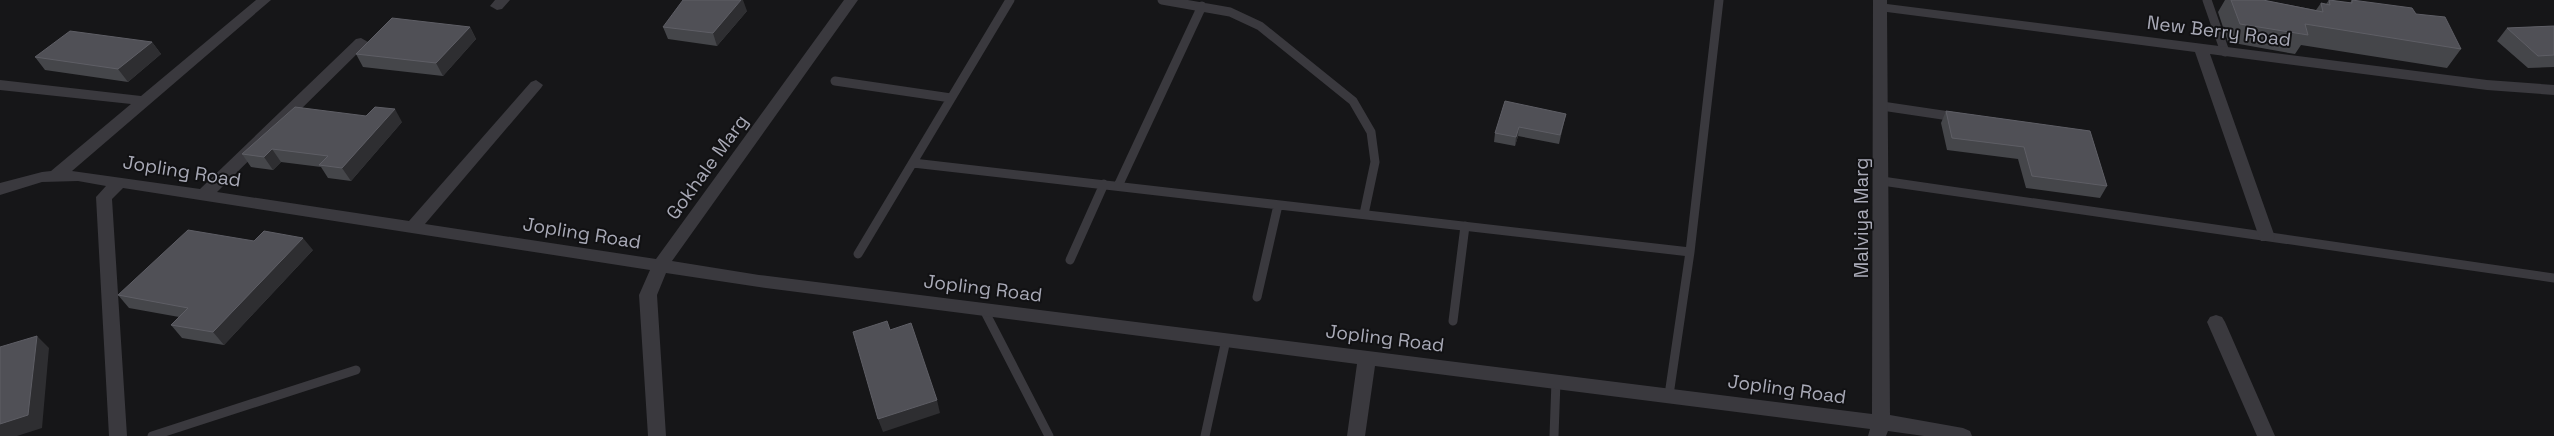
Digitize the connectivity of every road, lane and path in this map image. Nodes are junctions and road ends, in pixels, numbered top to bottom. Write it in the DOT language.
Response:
graph roads {
  1 [pos="264,0"];
  2 [pos="851,0"];
  3 [pos="1008,0"];
  4 [pos="1162,0"];
  5 [pos="1719,0"];
  6 [pos="2207,0"];
  7 [pos="1182,1"];
  8 [pos="1880,4"];
  9 [pos="1202,6"];
  10 [pos="361,42"];
  11 [pos="2201,48"];
  12 [pos="2225,52"];
  13 [pos="835,81"];
  14 [pos="0,85"];
  15 [pos="536,85"];
  16 [pos="2554,90"];
  17 [pos="951,98"];
  18 [pos="145,101"];
  19 [pos="1882,106"];
  20 [pos="1968,118"];
  21 [pos="913,163"];
  22 [pos="56,176"];
  23 [pos="1882,181"];
  24 [pos="119,182"];
  25 [pos="1104,184"];
  26 [pos="1118,186"];
  27 [pos="0,189"];
  28 [pos="203,196"];
  29 [pos="1278,204"];
  30 [pos="1364,214"];
  31 [pos="1466,226"];
  32 [pos="412,228"];
  33 [pos="2267,237"];
  34 [pos="1690,252"];
  35 [pos="858,254"];
  36 [pos="1070,260"];
  37 [pos="660,266"];
  38 [pos="2554,278"];
  39 [pos="1257,297"];
  40 [pos="984,310"];
  41 [pos="1453,321"];
  42 [pos="2216,322"];
  43 [pos="1226,340"];
  44 [pos="1367,358"];
  45 [pos="356,370"];
  46 [pos="1556,381"];
  47 [pos="1669,395"];
  48 [pos="1889,430"];
  49 [pos="118,436"];
  50 [pos="152,436"];
  51 [pos="657,436"];
  52 [pos="1049,436"];
  53 [pos="1205,436"];
  54 [pos="1356,436"];
  55 [pos="1554,436"];
  56 [pos="1963,436"];
  57 [pos="2266,436"];
  1 -- 18 [label="street"];
  2 -- 37 [label="street, Gokhale Marg"];
  3 -- 17 [label="lane"];
  4 -- 7 [label="lane"];
  5 -- 34 [label="lane"];
  6 -- 12 [label="lane"];
  7 -- 9 [label="lane"];
  8 -- 11 [label="street, New Berry Road"];
  8 -- 19 [label="street, Malviya Marg"];
  9 -- 26 [label="lane"];
  9 -- 30 [label="lane"];
  10 -- 28 [label="street"];
  11 -- 12 [label="street, New Berry Road"];
  11 -- 33 [label="street"];
  12 -- 16 [label="street, New Berry Road"];
  13 -- 17 [label="lane"];
  14 -- 18 [label="street"];
  15 -- 32 [label="street"];
  17 -- 21 [label="lane"];
  18 -- 22 [label="street"];
  19 -- 20 [label="lane"];
  19 -- 23 [label="street, Malviya Marg"];
  21 -- 25 [label="lane"];
  21 -- 35 [label="lane"];
  22 -- 24 [label="street, Jopling Road"];
  22 -- 27 [label="street, Jopling Road"];
  23 -- 33 [label="lane"];
  23 -- 48 [label="street, Malviya Marg"];
  24 -- 28 [label="street, Jopling Road"];
  24 -- 49 [label="street"];
  25 -- 26 [label="lane"];
  25 -- 36 [label="lane"];
  26 -- 29 [label="lane"];
  28 -- 32 [label="street, Jopling Road"];
  29 -- 30 [label="lane"];
  29 -- 39 [label="lane"];
  30 -- 31 [label="lane"];
  31 -- 34 [label="lane"];
  31 -- 41 [label="lane"];
  32 -- 37 [label="street, Jopling Road"];
  33 -- 38 [label="lane"];
  34 -- 47 [label="lane"];
  37 -- 40 [label="street, Jopling Road"];
  37 -- 51 [label="street, Gokhale Marg"];
  40 -- 43 [label="street, Jopling Road"];
  40 -- 52 [label="lane"];
  42 -- 57 [label="street"];
  43 -- 44 [label="street, Jopling Road"];
  43 -- 53 [label="lane"];
  44 -- 46 [label="street, Jopling Road"];
  44 -- 54 [label="street"];
  45 -- 50 [label="lane"];
  46 -- 47 [label="street, Jopling Road"];
  46 -- 55 [label="lane"];
  47 -- 48 [label="street, Jopling Road"];
  48 -- 56 [label="street, Jopling Road"];
}
